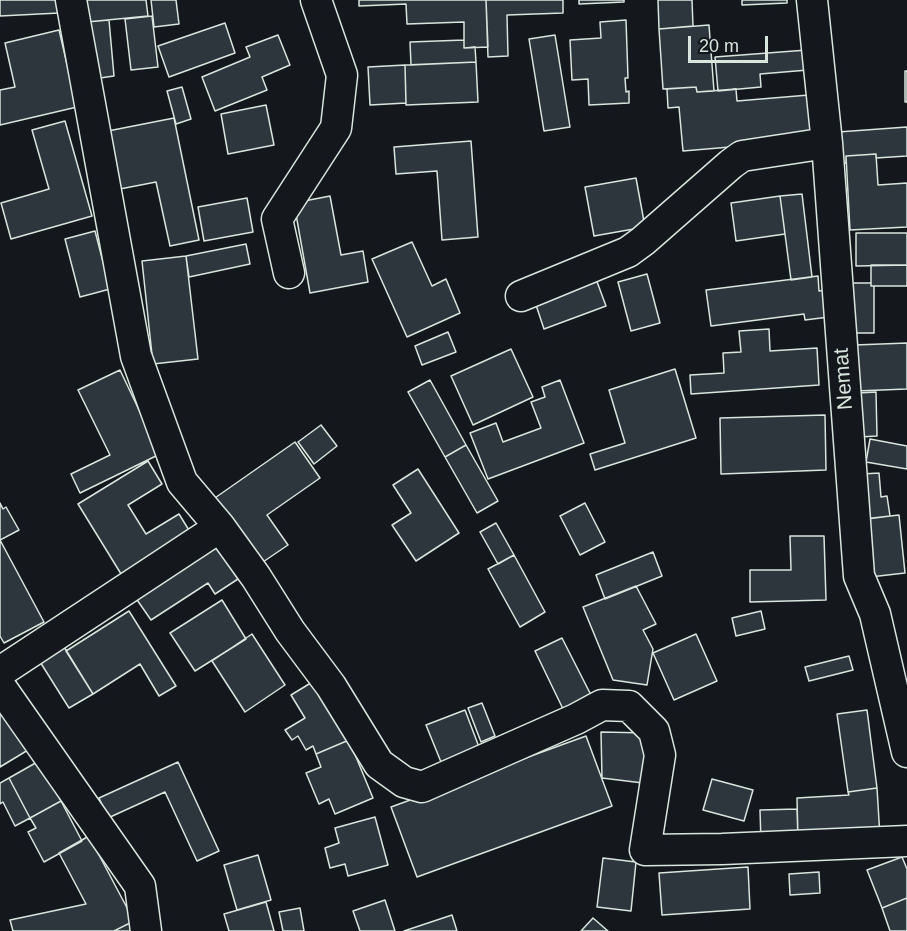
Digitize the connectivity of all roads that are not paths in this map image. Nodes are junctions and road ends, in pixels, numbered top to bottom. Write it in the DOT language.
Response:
graph roads {
  1 [pos="71,0"];
  2 [pos="316,0"];
  3 [pos="812,0"];
  4 [pos="827,143"];
  5 [pos="289,273"];
  6 [pos="521,296"];
  7 [pos="220,527"];
  8 [pos="0,672"];
  9 [pos="0,686"];
  10 [pos="907,752"];
  11 [pos="907,841"];
  12 [pos="146,931"];
  1 -- 7 [label="street"];
  2 -- 5 [label="street"];
  3 -- 4 [label="street, Nemat"];
  4 -- 6 [label="street"];
  4 -- 10 [label="street, Nemat"];
  7 -- 8 [label="street"];
  7 -- 11 [label="street"];
  9 -- 12 [label="street"];
}
